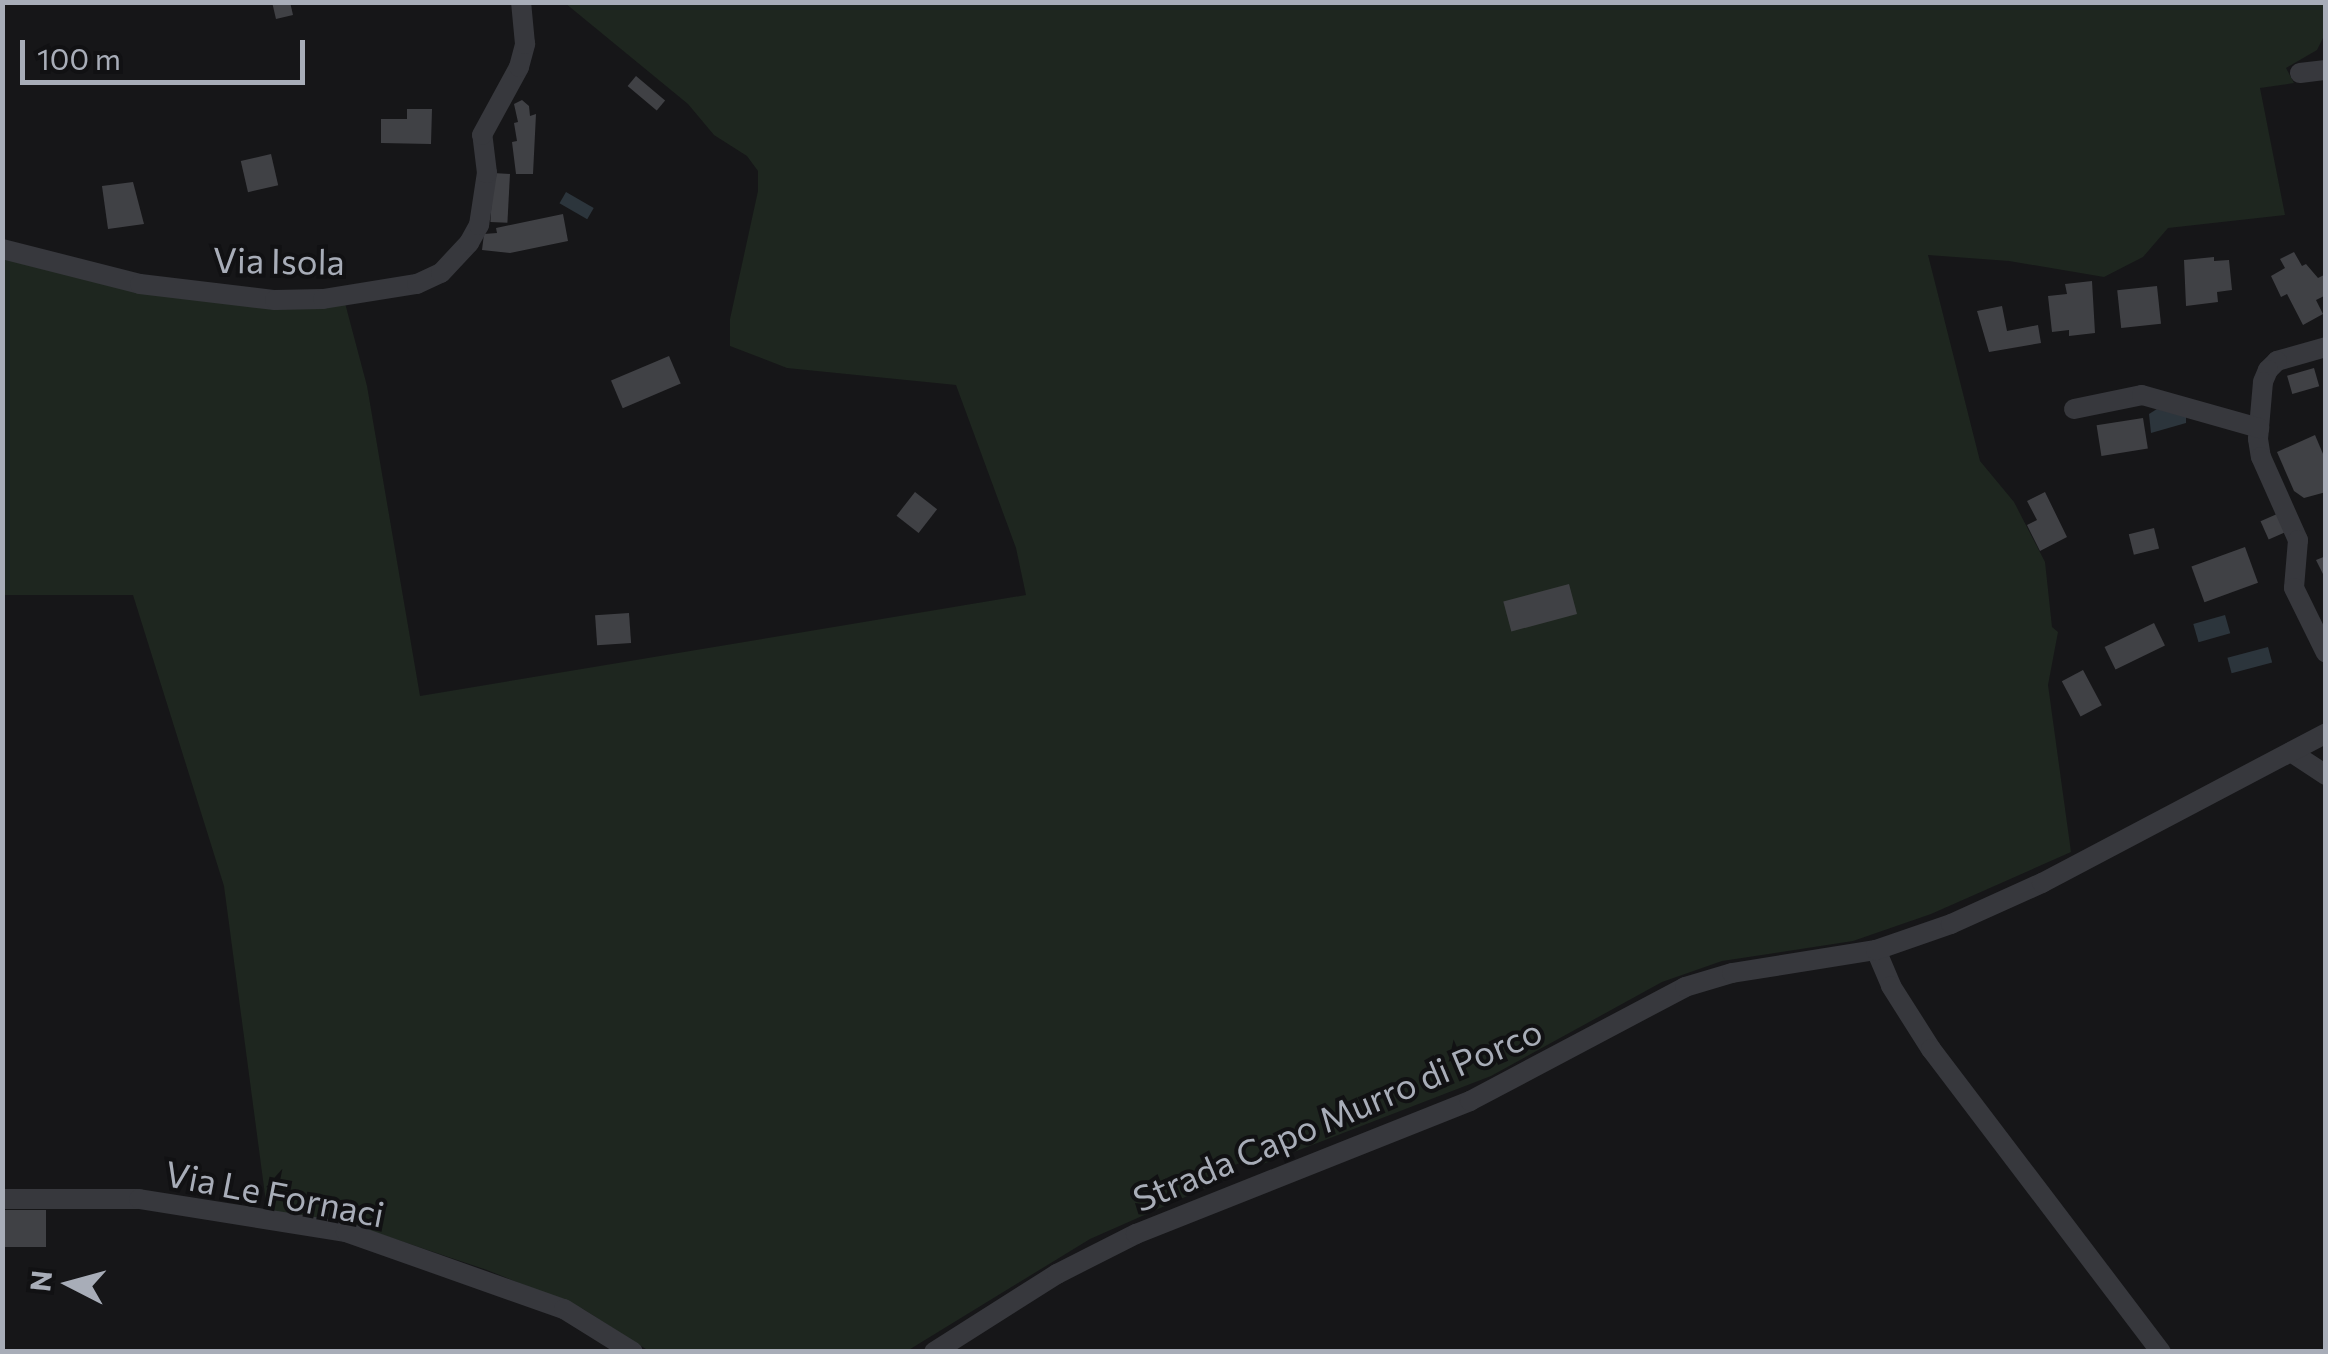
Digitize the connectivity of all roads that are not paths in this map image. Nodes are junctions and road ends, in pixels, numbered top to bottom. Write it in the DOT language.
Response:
graph roads {
  1 [pos="522,2"];
  2 [pos="2326,70"];
  3 [pos="2300,73"];
  4 [pos="2,249"];
  5 [pos="2326,347"];
  6 [pos="2074,409"];
  7 [pos="2259,428"];
  8 [pos="2326,653"];
  9 [pos="2326,733"];
  10 [pos="2291,752"];
  11 [pos="2326,775"];
  12 [pos="1876,950"];
  13 [pos="2,1199"];
  14 [pos="633,1352"];
  15 [pos="934,1352"];
  16 [pos="2161,1352"];
  1 -- 4 [label="street, Via Isola"];
  2 -- 3 [label="street"];
  5 -- 7 [label="street"];
  6 -- 7 [label="street"];
  7 -- 8 [label="street"];
  9 -- 10 [label="street, Strada Capo Murro di Porco"];
  10 -- 11 [label="street"];
  10 -- 12 [label="street, Strada Capo Murro di Porco"];
  12 -- 15 [label="street, Strada Capo Murro di Porco"];
  12 -- 16 [label="street"];
  13 -- 14 [label="street, Via Le Fornaci"];
}
